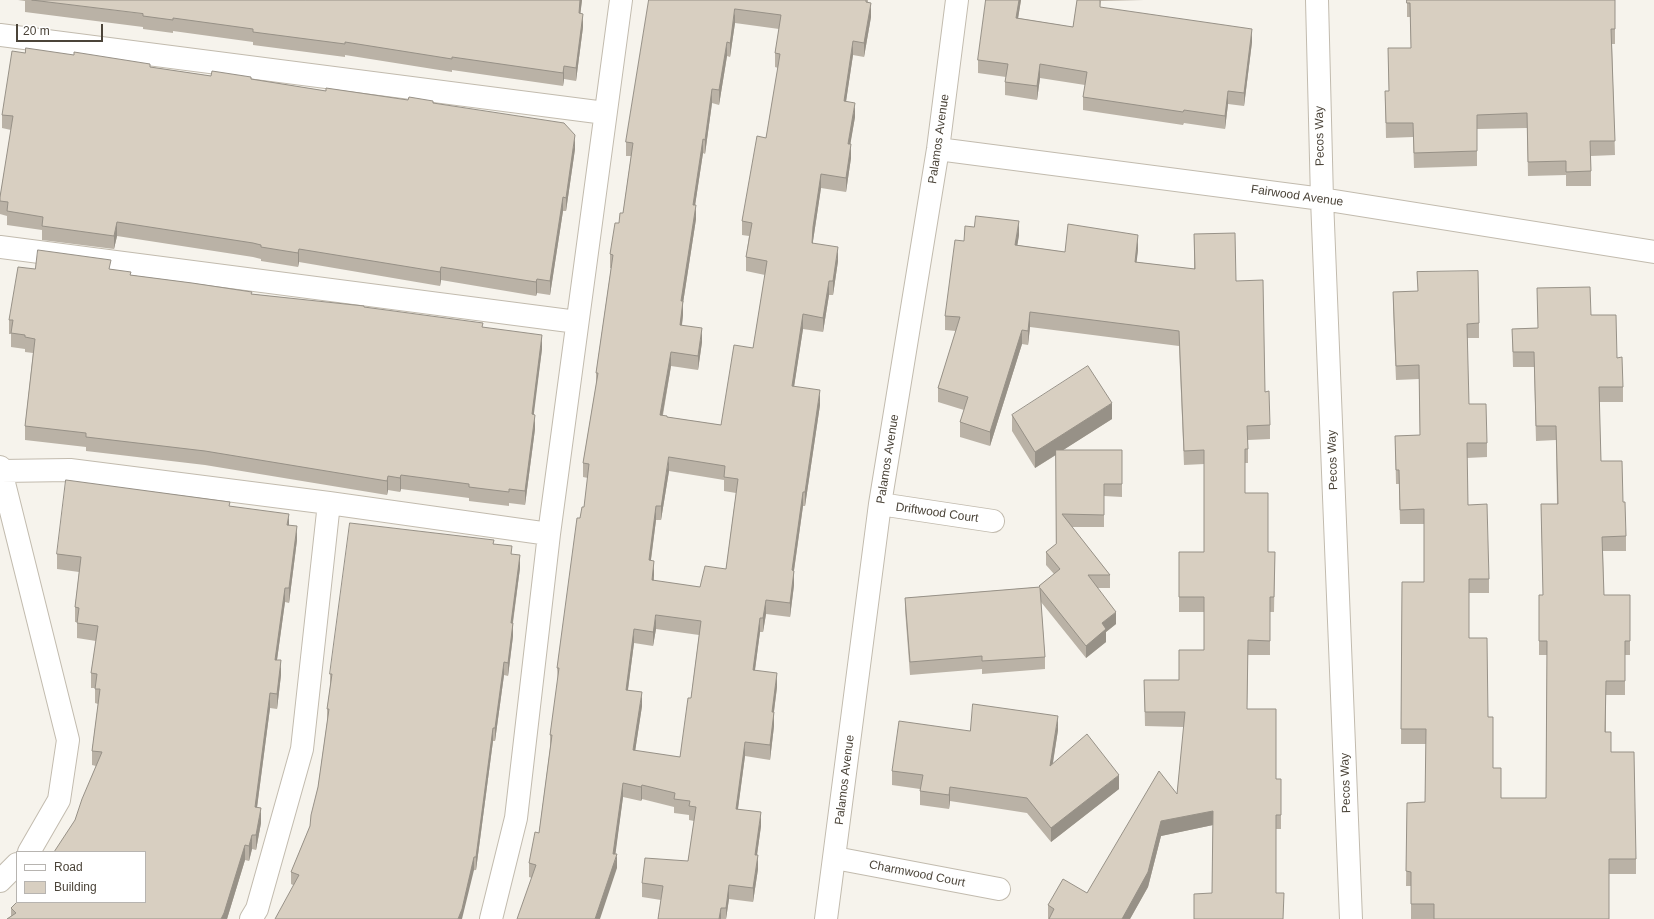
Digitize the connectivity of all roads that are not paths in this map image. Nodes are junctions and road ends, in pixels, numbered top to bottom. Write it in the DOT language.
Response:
graph roads {
  1 [pos="621,0"];
  2 [pos="957,0"];
  3 [pos="1317,0"];
  4 [pos="0,35"];
  5 [pos="605,112"];
  6 [pos="938,149"];
  7 [pos="1322,199"];
  8 [pos="0,247"];
  9 [pos="1654,252"];
  10 [pos="577,322"];
  11 [pos="0,469"];
  12 [pos="329,503"];
  13 [pos="880,504"];
  14 [pos="993,521"];
  15 [pos="549,534"];
  16 [pos="30,851"];
  17 [pos="834,858"];
  18 [pos="16,865"];
  19 [pos="0,881"];
  20 [pos="999,889"];
  21 [pos="251,919"];
  22 [pos="491,919"];
  23 [pos="826,919"];
  24 [pos="1351,919"];
  1 -- 5 [label="street"];
  2 -- 6 [label="street, Palamos Avenue"];
  3 -- 7 [label="street, Pecos Way"];
  4 -- 5 [label="street"];
  5 -- 10 [label="street"];
  6 -- 7 [label="street, Fairwood Avenue"];
  6 -- 13 [label="street, Palamos Avenue"];
  7 -- 9 [label="street, Fairwood Avenue"];
  7 -- 24 [label="street, Pecos Way"];
  8 -- 10 [label="street"];
  10 -- 15 [label="street"];
  11 -- 12 [label="street"];
  11 -- 16 [label="street"];
  12 -- 15 [label="street"];
  12 -- 21 [label="street"];
  13 -- 14 [label="street, Driftwood Court"];
  13 -- 17 [label="street, Palamos Avenue"];
  15 -- 22 [label="street"];
  17 -- 20 [label="street, Charmwood Court"];
  17 -- 23 [label="street, Palamos Avenue"];
  18 -- 19 [label="street"];
}
